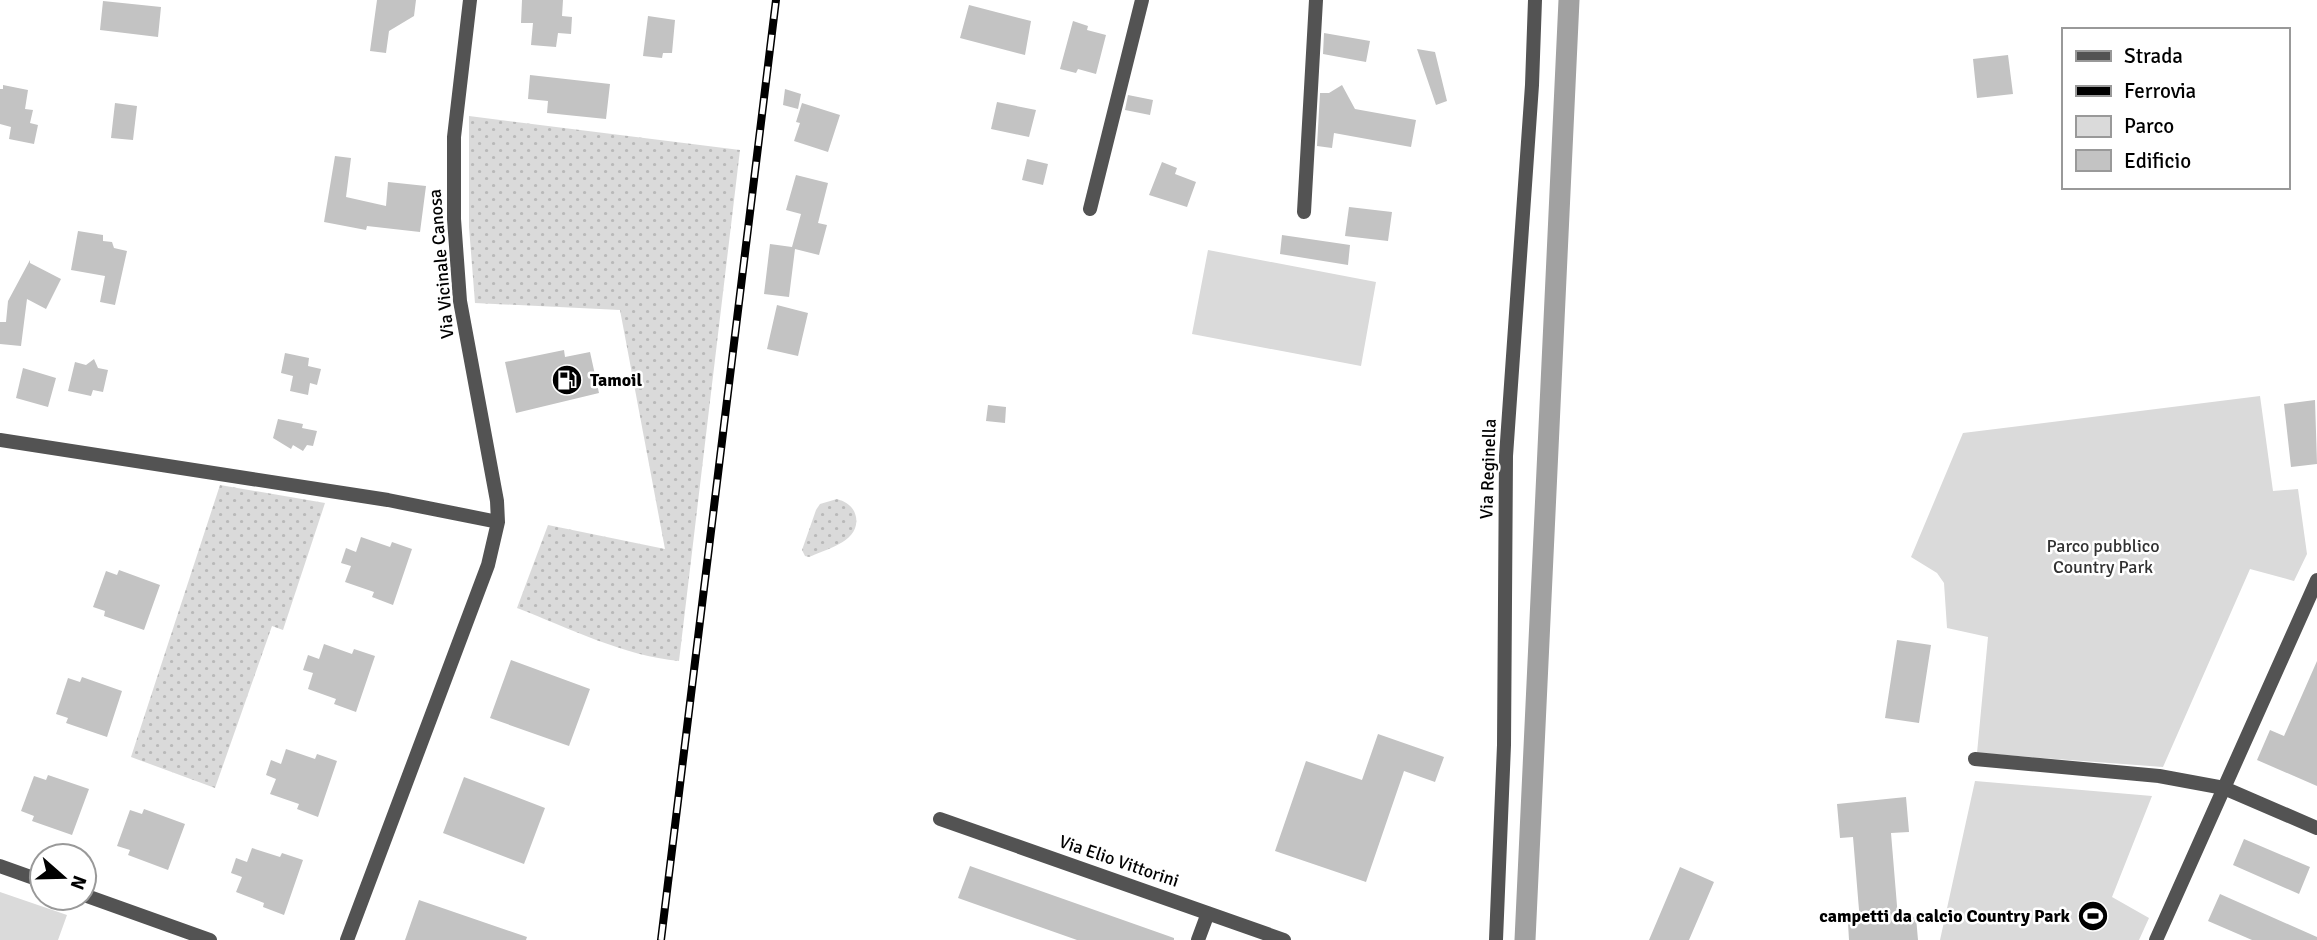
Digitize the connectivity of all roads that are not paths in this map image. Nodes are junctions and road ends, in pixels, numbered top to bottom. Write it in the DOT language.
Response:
graph roads {
  1 [pos="470,0"];
  2 [pos="1142,0"];
  3 [pos="1316,0"];
  4 [pos="1535,0"];
  5 [pos="1090,209"];
  6 [pos="1304,212"];
  7 [pos="0,440"];
  8 [pos="498,522"];
  9 [pos="2317,580"];
  10 [pos="1975,759"];
  11 [pos="2224,788"];
  12 [pos="940,819"];
  13 [pos="2317,828"];
  14 [pos="0,866"];
  15 [pos="28,876"];
  16 [pos="98,900"];
  17 [pos="1208,913"];
  18 [pos="2162,925"];
  19 [pos="210,940"];
  20 [pos="347,940"];
  21 [pos="1198,940"];
  22 [pos="1284,940"];
  23 [pos="1496,940"];
  24 [pos="2156,940"];
  25 [pos="2172,940"];
  1 -- 8 [label="street, Via Vicinale Canosa"];
  2 -- 5 [label="street"];
  3 -- 6 [label="street"];
  4 -- 23 [label="street, Via Reginella"];
  7 -- 8 [label="street"];
  8 -- 20 [label="street, Via Vicinale Canosa"];
  9 -- 11 [label="street"];
  10 -- 11 [label="street"];
  11 -- 13 [label="street"];
  11 -- 18 [label="street"];
  12 -- 17 [label="street, Via Elio Vittorini"];
  14 -- 15 [label="street"];
  16 -- 19 [label="street"];
  17 -- 21 [label="street"];
  17 -- 22 [label="street, Via Elio Vittorini"];
  18 -- 24 [label="street"];
  18 -- 25 [label="street"];
}
